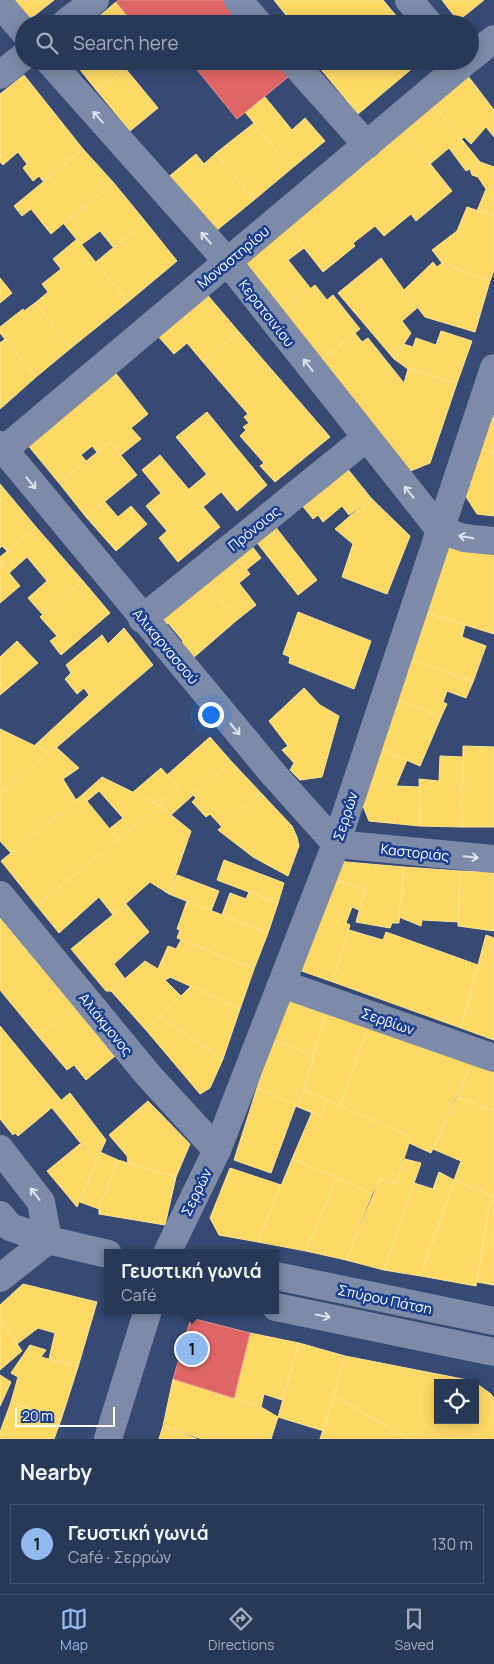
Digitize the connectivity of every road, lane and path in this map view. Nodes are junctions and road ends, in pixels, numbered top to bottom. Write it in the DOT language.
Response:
graph roads {
  1 [pos="95,0"];
  2 [pos="238,0"];
  3 [pos="409,0"];
  4 [pos="0,4"];
  5 [pos="76,15"];
  6 [pos="251,15"];
  7 [pos="422,15"];
  8 [pos="15,22"];
  9 [pos="494,39"];
  10 [pos="479,50"];
  11 [pos="15,63"];
  12 [pos="57,70"];
  13 [pos="300,70"];
  14 [pos="454,70"];
  15 [pos="0,75"];
  16 [pos="367,145"];
  17 [pos="227,261"];
  18 [pos="494,368"];
  19 [pos="366,438"];
  20 [pos="1,449"];
  21 [pos="440,530"];
  22 [pos="494,541"];
  23 [pos="142,619"];
  24 [pos="336,844"];
  25 [pos="494,860"];
  26 [pos="0,895"];
  27 [pos="282,984"];
  28 [pos="494,1058"];
  29 [pos="0,1149"];
  30 [pos="217,1150"];
  31 [pos="0,1215"];
  32 [pos="48,1240"];
  33 [pos="169,1249"];
  34 [pos="104,1253"];
  35 [pos="279,1277"];
  36 [pos="0,1278"];
  37 [pos="279,1308"];
  38 [pos="147,1314"];
  39 [pos="494,1321"];
  40 [pos="494,1352"];
  41 [pos="108,1439"];
  1 -- 5 [label="street"];
  2 -- 6 [label="street"];
  3 -- 7 [label="street"];
  4 -- 8 [label="street"];
  9 -- 10 [label="street, Μοναστηρίου"];
  11 -- 15 [label="street"];
  17 -- 12 [label="street, Κερατσινίου, one-way"];
  13 -- 16 [label="street"];
  14 -- 16 [label="street, Μοναστηρίου"];
  16 -- 17 [label="street, Μοναστηρίου"];
  19 -- 17 [label="street, Κερατσινίου, one-way"];
  17 -- 20 [label="street, Μοναστηρίου"];
  18 -- 21 [label="street, Σερρών"];
  21 -- 19 [label="street, Κερατσινίου, one-way"];
  19 -- 23 [label="street, Πρόνοιας"];
  20 -- 23 [label="street, Αλικαρνασσού, one-way"];
  22 -- 21 [label="street, one-way"];
  21 -- 24 [label="street, Σερρών"];
  23 -- 24 [label="street, Αλικαρνασσού, one-way"];
  24 -- 25 [label="street, Καστοριάς, one-way"];
  24 -- 27 [label="street, Σερρών"];
  26 -- 30 [label="street, Αλιάκμονος"];
  27 -- 28 [label="street, Σερβίων"];
  27 -- 30 [label="street, Σερρών"];
  32 -- 29 [label="street, one-way"];
  30 -- 33 [label="street, Σερρών"];
  31 -- 32 [label="street"];
  32 -- 34 [label="street"];
  32 -- 36 [label="street"];
  35 -- 39 [label="street, Σπύρου Πάτση"];
  37 -- 40 [label="street, one-way"];
  38 -- 41 [label="street"];
}
